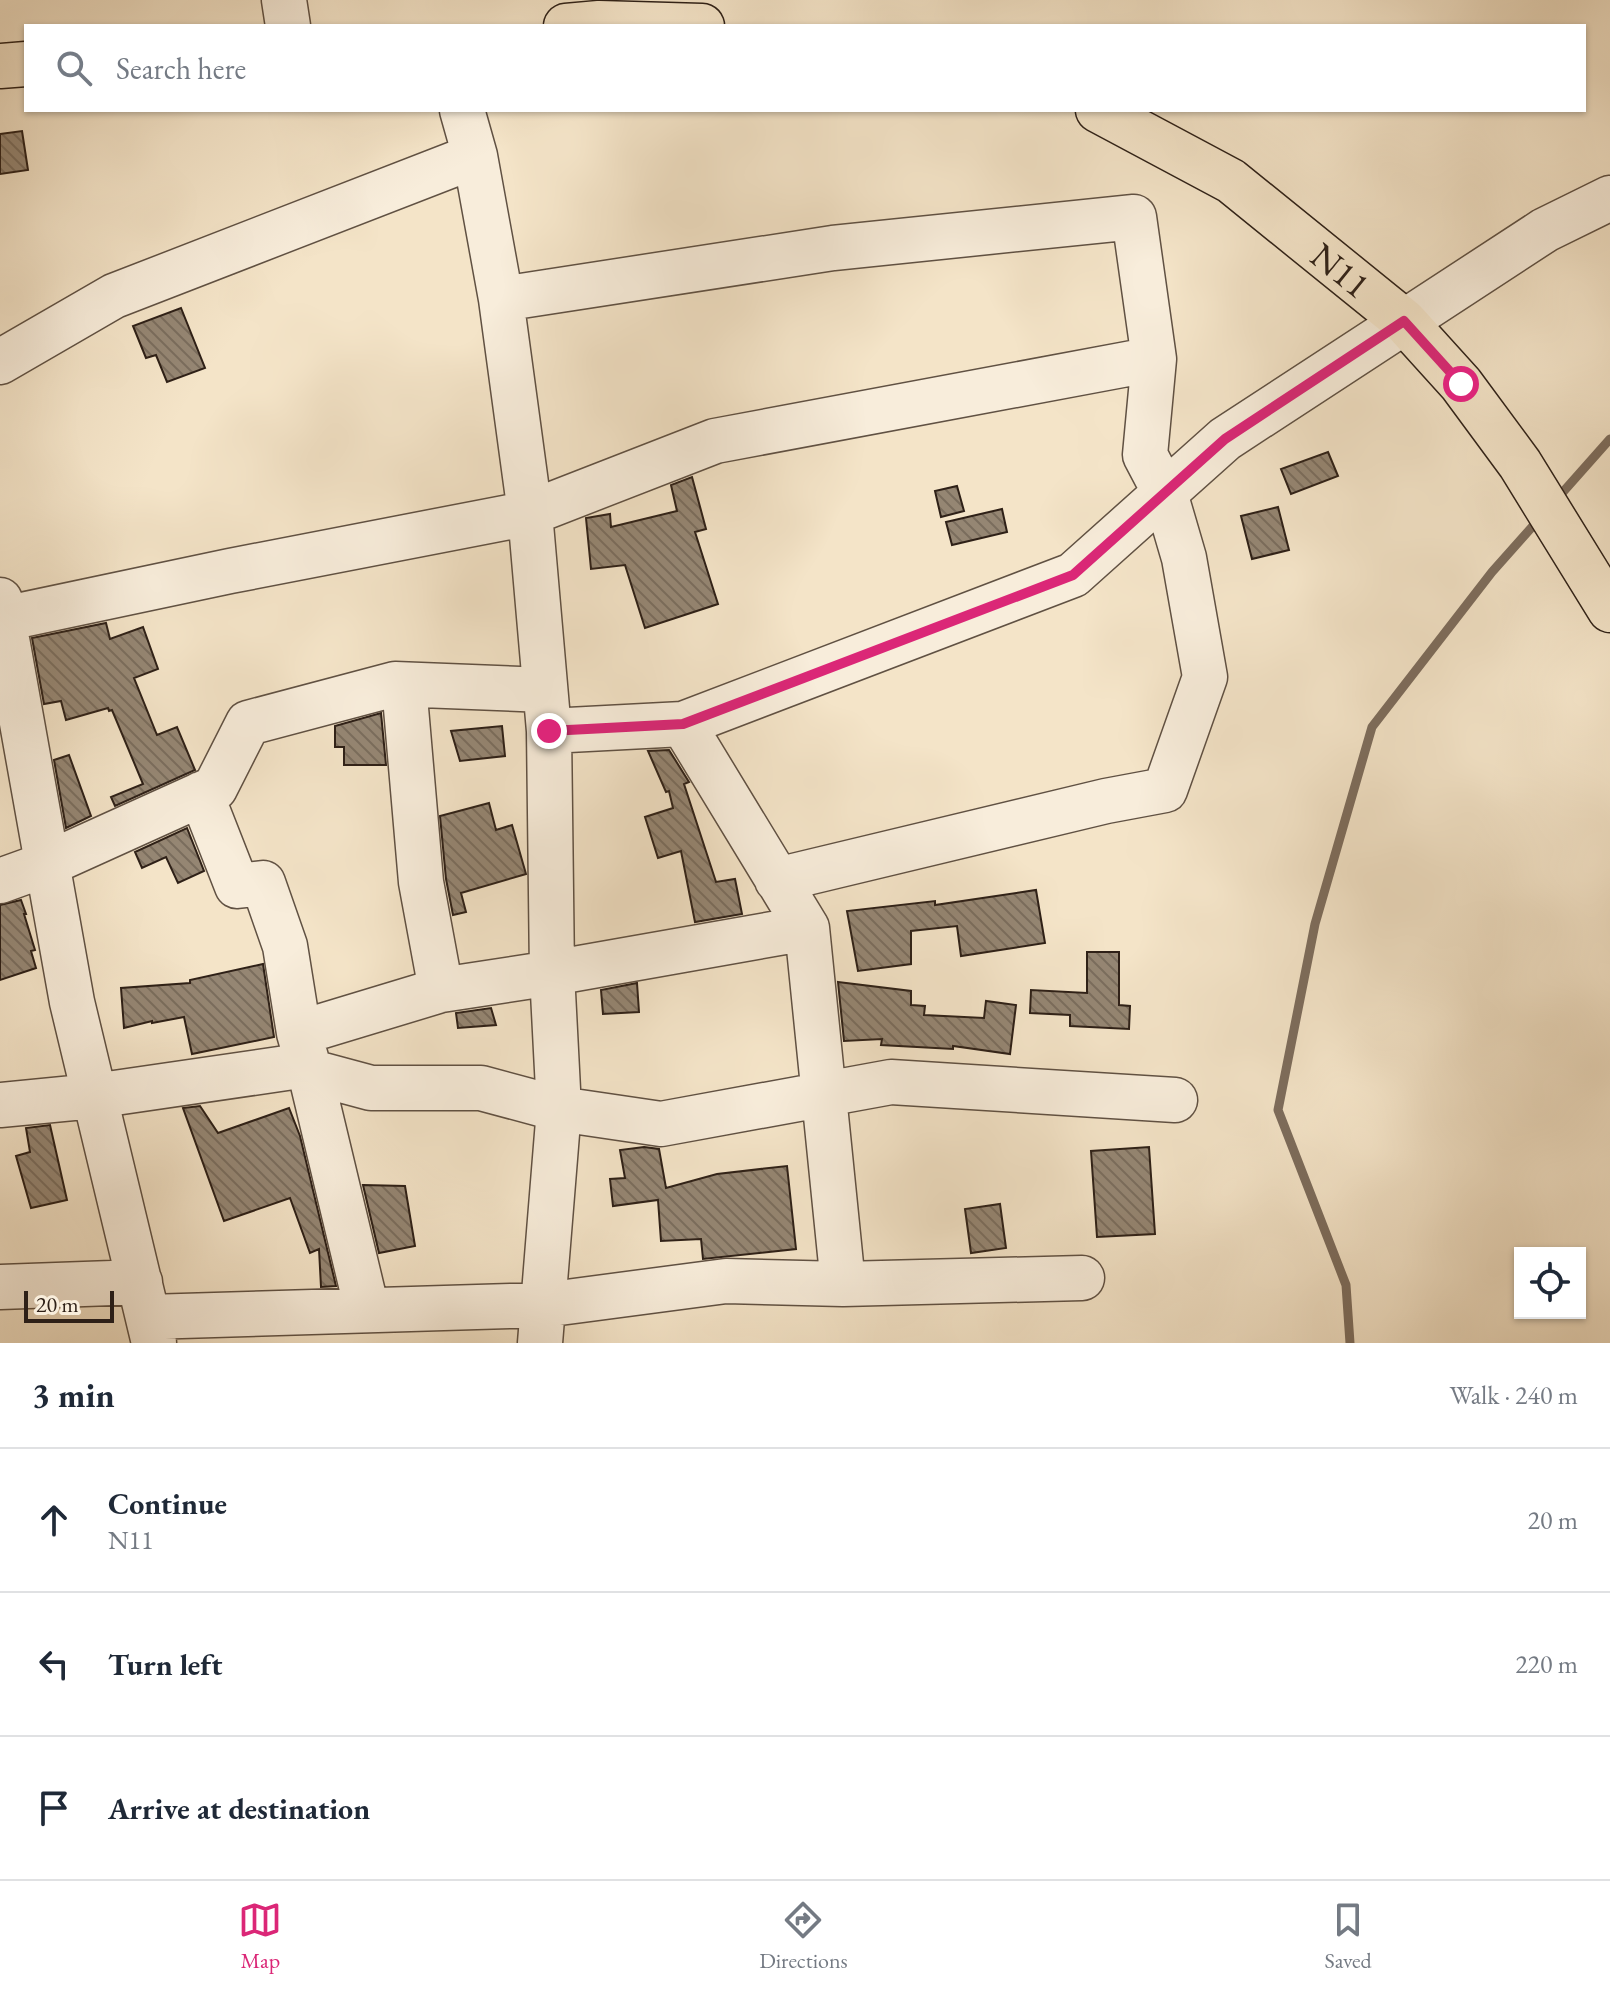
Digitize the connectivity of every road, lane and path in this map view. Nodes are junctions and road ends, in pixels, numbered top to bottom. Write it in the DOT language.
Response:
graph roads {
  1 [pos="284,0"];
  2 [pos="587,16"];
  3 [pos="288,24"];
  4 [pos="679,24"];
  5 [pos="24,64"];
  6 [pos="0,66"];
  7 [pos="463,112"];
  8 [pos="1102,112"];
  9 [pos="475,156"];
  10 [pos="1610,198"];
  11 [pos="501,299"];
  12 [pos="1404,321"];
  13 [pos="1154,359"];
  14 [pos="0,362"];
  15 [pos="1165,493"];
  16 [pos="530,513"];
  17 [pos="1603,583"];
  18 [pos="2,609"];
  19 [pos="404,685"];
  20 [pos="547,710"];
  21 [pos="683,724"];
  22 [pos="201,794"];
  23 [pos="47,864"];
  24 [pos="777,880"];
  25 [pos="0,881"];
  26 [pos="807,928"];
  27 [pos="552,973"];
  28 [pos="441,990"];
  29 [pos="304,1052"];
  30 [pos="823,1094"];
  31 [pos="94,1096"];
  32 [pos="1175,1100"];
  33 [pos="0,1105"];
  34 [pos="559,1109"];
  35 [pos="1082,1278"];
  36 [pos="843,1284"];
  37 [pos="0,1287"];
  38 [pos="367,1310"];
  39 [pos="147,1314"];
  40 [pos="542,1324"];
  1 -- 3 [label="street"];
  2 -- 4 [label="main road"];
  5 -- 6 [label="main road"];
  7 -- 9 [label="street"];
  8 -- 12 [label="main road, N11"];
  9 -- 11 [label="street"];
  9 -- 14 [label="street"];
  10 -- 12 [label="street"];
  11 -- 13 [label="street"];
  11 -- 16 [label="street"];
  12 -- 15 [label="street"];
  12 -- 17 [label="main road, N11"];
  13 -- 15 [label="street"];
  13 -- 16 [label="street"];
  15 -- 21 [label="street"];
  15 -- 24 [label="street"];
  16 -- 18 [label="street"];
  16 -- 20 [label="street"];
  18 -- 23 [label="street"];
  19 -- 20 [label="street"];
  19 -- 22 [label="street"];
  19 -- 28 [label="street"];
  20 -- 21 [label="street"];
  20 -- 27 [label="street"];
  21 -- 24 [label="street"];
  22 -- 23 [label="street"];
  22 -- 29 [label="street"];
  23 -- 25 [label="street"];
  23 -- 31 [label="street"];
  24 -- 26 [label="street"];
  26 -- 27 [label="street"];
  26 -- 30 [label="street"];
  27 -- 28 [label="street"];
  27 -- 34 [label="street"];
  28 -- 29 [label="street"];
  29 -- 31 [label="street"];
  29 -- 34 [label="street"];
  29 -- 38 [label="street"];
  30 -- 32 [label="street"];
  30 -- 34 [label="street"];
  30 -- 36 [label="street"];
  31 -- 33 [label="street"];
  31 -- 39 [label="street"];
  34 -- 40 [label="street"];
  35 -- 36 [label="street"];
  36 -- 40 [label="street"];
  37 -- 39 [label="street"];
  38 -- 39 [label="street"];
  38 -- 40 [label="street"];
}
